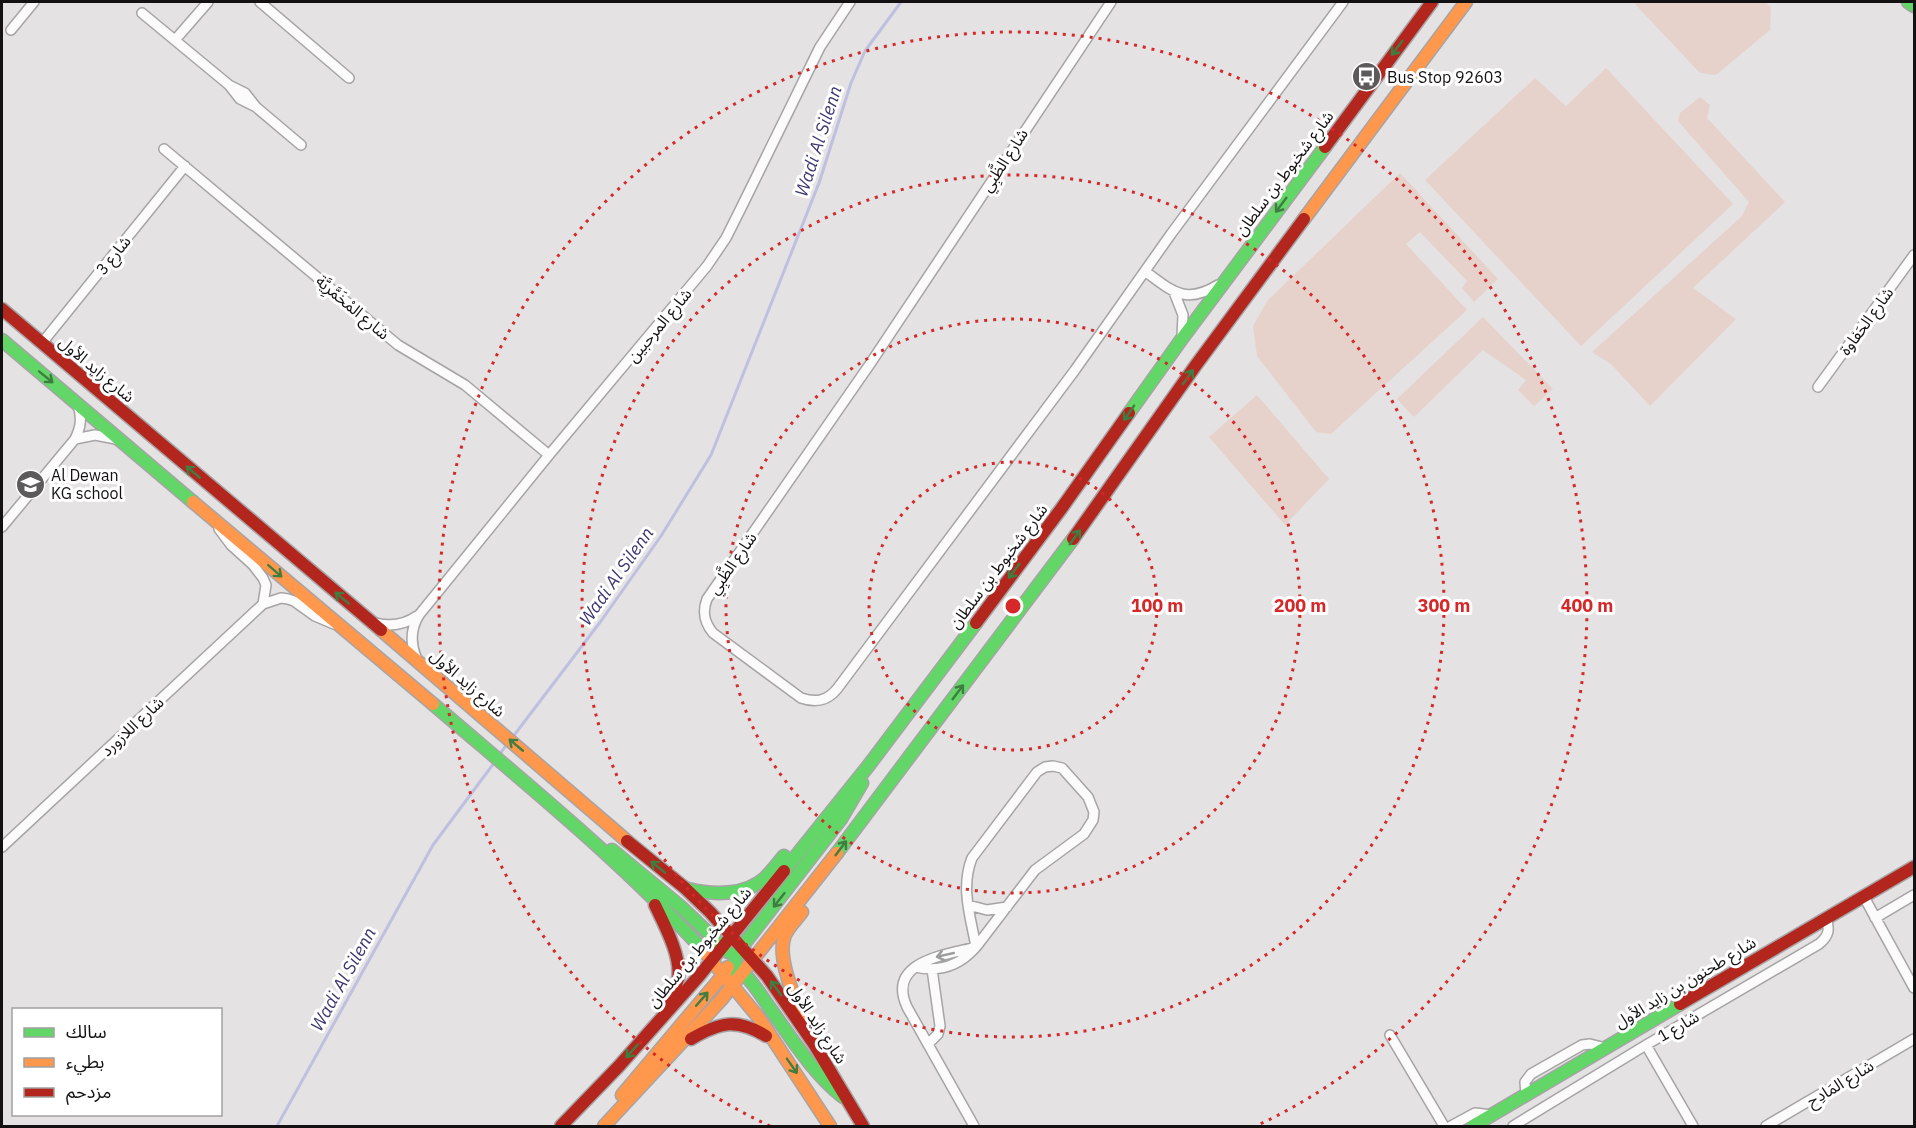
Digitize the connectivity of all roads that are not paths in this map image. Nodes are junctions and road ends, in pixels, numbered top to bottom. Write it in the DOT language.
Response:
graph roads {
  1 [pos="34,2"];
  2 [pos="208,2"];
  3 [pos="261,2"];
  4 [pos="850,2"];
  5 [pos="1111,2"];
  6 [pos="1343,2"];
  7 [pos="1432,2"];
  8 [pos="1466,2"];
  9 [pos="1908,2"];
  10 [pos="1914,6"];
  11 [pos="142,13"];
  12 [pos="10,30"];
  13 [pos="176,40"];
  14 [pos="349,78"];
  15 [pos="301,145"];
  16 [pos="164,149"];
  17 [pos="185,166"];
  18 [pos="1914,255"];
  19 [pos="1146,272"];
  20 [pos="1223,283"];
  21 [pos="1174,292"];
  22 [pos="2,309"];
  23 [pos="2,340"];
  24 [pos="1181,340"];
  25 [pos="42,344"];
  26 [pos="1818,387"];
  27 [pos="78,405"];
  28 [pos="75,439"];
  29 [pos="124,443"];
  30 [pos="549,455"];
  31 [pos="215,519"];
  32 [pos="2,528"];
  33 [pos="263,604"];
  34 [pos="419,615"];
  35 [pos="369,620"];
  36 [pos="339,626"];
  37 [pos="418,661"];
  38 [pos="869,765"];
  39 [pos="592,841"];
  40 [pos="2,848"];
  41 [pos="1914,867"];
  42 [pos="823,872"];
  43 [pos="685,888"];
  44 [pos="650,895"];
  45 [pos="1914,895"];
  46 [pos="1864,897"];
  47 [pos="968,904"];
  48 [pos="1007,907"];
  49 [pos="1826,918"];
  50 [pos="1875,918"];
  51 [pos="731,935"];
  52 [pos="976,947"];
  53 [pos="712,960"];
  54 [pos="733,960"];
  55 [pos="752,960"];
  56 [pos="915,967"];
  57 [pos="932,969"];
  58 [pos="733,985"];
  59 [pos="1914,988"];
  60 [pos="651,1031"];
  61 [pos="1390,1035"];
  62 [pos="1914,1039"];
  63 [pos="775,1043"];
  64 [pos="814,1044"];
  65 [pos="928,1044"];
  66 [pos="1646,1045"];
  67 [pos="676,1048"];
  68 [pos="849,1101"];
  69 [pos="1492,1115"];
  70 [pos="561,1126"];
  71 [pos="602,1126"];
  72 [pos="830,1126"];
  73 [pos="863,1126"];
  74 [pos="974,1126"];
  75 [pos="1444,1126"];
  76 [pos="1451,1126"];
  77 [pos="1473,1126"];
  78 [pos="1513,1126"];
  79 [pos="1693,1126"];
  80 [pos="1766,1126"];
  1 -- 12 [label="street"];
  2 -- 13 [label="street"];
  3 -- 14 [label="street"];
  4 -- 30 [label="street, شارع المرحبين"];
  5 -- 19 [label="street, شارع الظَّبِي"];
  6 -- 19 [label="street, شارع الظَّبِي"];
  7 -- 20 [label="main road, شارع شخبوط بن سلطان, one-way"];
  42 -- 8 [label="main road, شارع شخبوط بن سلطان, one-way"];
  9 -- 10 [label="main road"];
  11 -- 13 [label="street"];
  13 -- 15 [label="street"];
  16 -- 17 [label="street, شارع المْخَمَّرِيَّة"];
  17 -- 25 [label="street, شارع 3"];
  17 -- 30 [label="street, شارع المْخَمَّرِيَّة"];
  18 -- 26 [label="street, شارع الحَفاوة"];
  19 -- 21 [label="street"];
  20 -- 21 [label="street"];
  20 -- 24 [label="main road, شارع شخبوط بن سلطان"];
  21 -- 24 [label="street"];
  22 -- 25 [label="main road, شارع زايد الأول"];
  23 -- 27 [label="main road, شارع زايد الأول, one-way"];
  24 -- 38 [label="main road, شارع شخبوط بن سلطان, one-way"];
  35 -- 25 [label="main road, شارع زايد الأول, one-way"];
  27 -- 28 [label="street"];
  27 -- 29 [label="main road, شارع زايد الأول"];
  28 -- 29 [label="street"];
  28 -- 32 [label="street"];
  29 -- 31 [label="main road, شارع زايد الأول"];
  30 -- 34 [label="street, شارع المرحبين"];
  31 -- 33 [label="street"];
  31 -- 36 [label="main road, شارع زايد الأول, one-way"];
  33 -- 36 [label="street"];
  33 -- 40 [label="street, شارع اللازورد"];
  34 -- 35 [label="street"];
  34 -- 37 [label="street, شارع المرحبين"];
  35 -- 37 [label="main road, شارع زايد الأول"];
  36 -- 39 [label="main road, شارع زايد الأول"];
  43 -- 37 [label="main road, شارع زايد الأول, one-way"];
  38 -- 43 [label="main road"];
  38 -- 51 [label="main road, شارع شخبوط بن سلطان"];
  38 -- 54 [label="main road, one-way"];
  39 -- 44 [label="main road, شارع زايد الأول"];
  39 -- 54 [label="main road"];
  41 -- 46 [label="main road, شارع طحنون بن زايد الأول"];
  42 -- 55 [label="main road, شارع شخبوط بن سلطان"];
  42 -- 64 [label="main road"];
  43 -- 51 [label="main road, شارع زايد الأول"];
  44 -- 53 [label="main road, شارع زايد الأول"];
  44 -- 60 [label="main road"];
  45 -- 50 [label="street"];
  46 -- 49 [label="main road, شارع طحنون بن زايد الأول"];
  46 -- 50 [label="street"];
  47 -- 48 [label="street"];
  47 -- 48 [label="street"];
  47 -- 52 [label="street"];
  48 -- 52 [label="street"];
  49 -- 66 [label="street, شارع 1"];
  49 -- 69 [label="main road, شارع طحنون بن زايد الأول"];
  50 -- 59 [label="street"];
  51 -- 54 [label="main road, شارع زايد الأول"];
  52 -- 56 [label="street, one-way"];
  52 -- 57 [label="street"];
  53 -- 54 [label="main road, شارع شخبوط بن سلطان"];
  53 -- 54 [label="main road, شارع زايد الأول"];
  53 -- 60 [label="main road, شارع شخبوط بن سلطان"];
  54 -- 55 [label="main road, شارع شخبوط بن سلطان"];
  54 -- 58 [label="main road, شارع زايد الأول"];
  54 -- 68 [label="main road"];
  71 -- 54 [label="main road, one-way"];
  64 -- 55 [label="main road, شارع زايد الأول, one-way"];
  56 -- 57 [label="street"];
  56 -- 65 [label="street"];
  57 -- 65 [label="street"];
  58 -- 63 [label="main road, شارع زايد الأول"];
  58 -- 67 [label="main road"];
  60 -- 70 [label="main road, شارع شخبوط بن سلطان, one-way"];
  61 -- 75 [label="street"];
  62 -- 80 [label="street, شارع المَادِح"];
  63 -- 67 [label="main road"];
  63 -- 72 [label="main road, شارع زايد الأول, one-way"];
  64 -- 68 [label="main road, شارع زايد الأول"];
  65 -- 74 [label="street"];
  66 -- 78 [label="street, شارع 1"];
  66 -- 79 [label="street"];
  67 -- 71 [label="main road"];
  68 -- 73 [label="main road, شارع زايد الأول"];
  69 -- 76 [label="street"];
  69 -- 77 [label="main road, شارع طحنون بن زايد الأول"];
}
